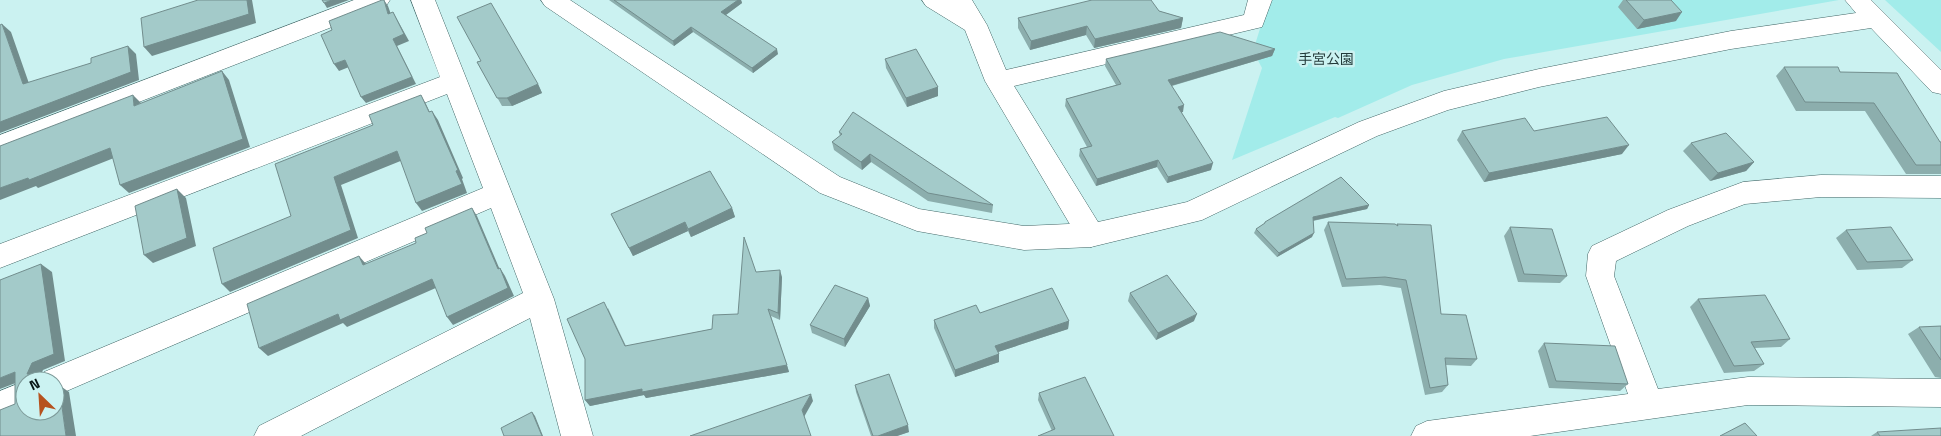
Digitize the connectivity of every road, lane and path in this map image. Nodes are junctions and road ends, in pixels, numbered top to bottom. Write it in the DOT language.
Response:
graph roads {
  1 [pos="378,0"];
  2 [pos="424,0"];
  3 [pos="553,0"];
  4 [pos="934,0"];
  5 [pos="960,0"];
  6 [pos="1260,0"];
  7 [pos="1857,0"];
  8 [pos="1876,19"];
  9 [pos="975,25"];
  10 [pos="455,81"];
  11 [pos="998,81"];
  12 [pos="1941,85"];
  13 [pos="0,146"];
  14 [pos="1941,187"];
  15 [pos="499,193"];
  16 [pos="1091,235"];
  17 [pos="0,256"];
  18 [pos="540,299"];
  19 [pos="65,378"];
  20 [pos="1941,393"];
  21 [pos="15,399"];
  22 [pos="1648,405"];
  23 [pos="0,406"];
  24 [pos="270,436"];
  25 [pos="577,436"];
  26 [pos="1427,436"];
  1 -- 13 [label="street"];
  2 -- 10 [label="street"];
  3 -- 16 [label="street"];
  4 -- 9 [label="street"];
  5 -- 9 [label="street"];
  6 -- 11 [label="street"];
  7 -- 8 [label="street"];
  8 -- 12 [label="street"];
  8 -- 16 [label="street"];
  9 -- 11 [label="street"];
  10 -- 15 [label="street"];
  10 -- 17 [label="street"];
  11 -- 16 [label="street"];
  14 -- 22 [label="street"];
  15 -- 18 [label="street"];
  15 -- 19 [label="street"];
  18 -- 24 [label="street"];
  18 -- 25 [label="street"];
  20 -- 22 [label="street"];
  21 -- 23 [label="street"];
  22 -- 26 [label="street"];
}
